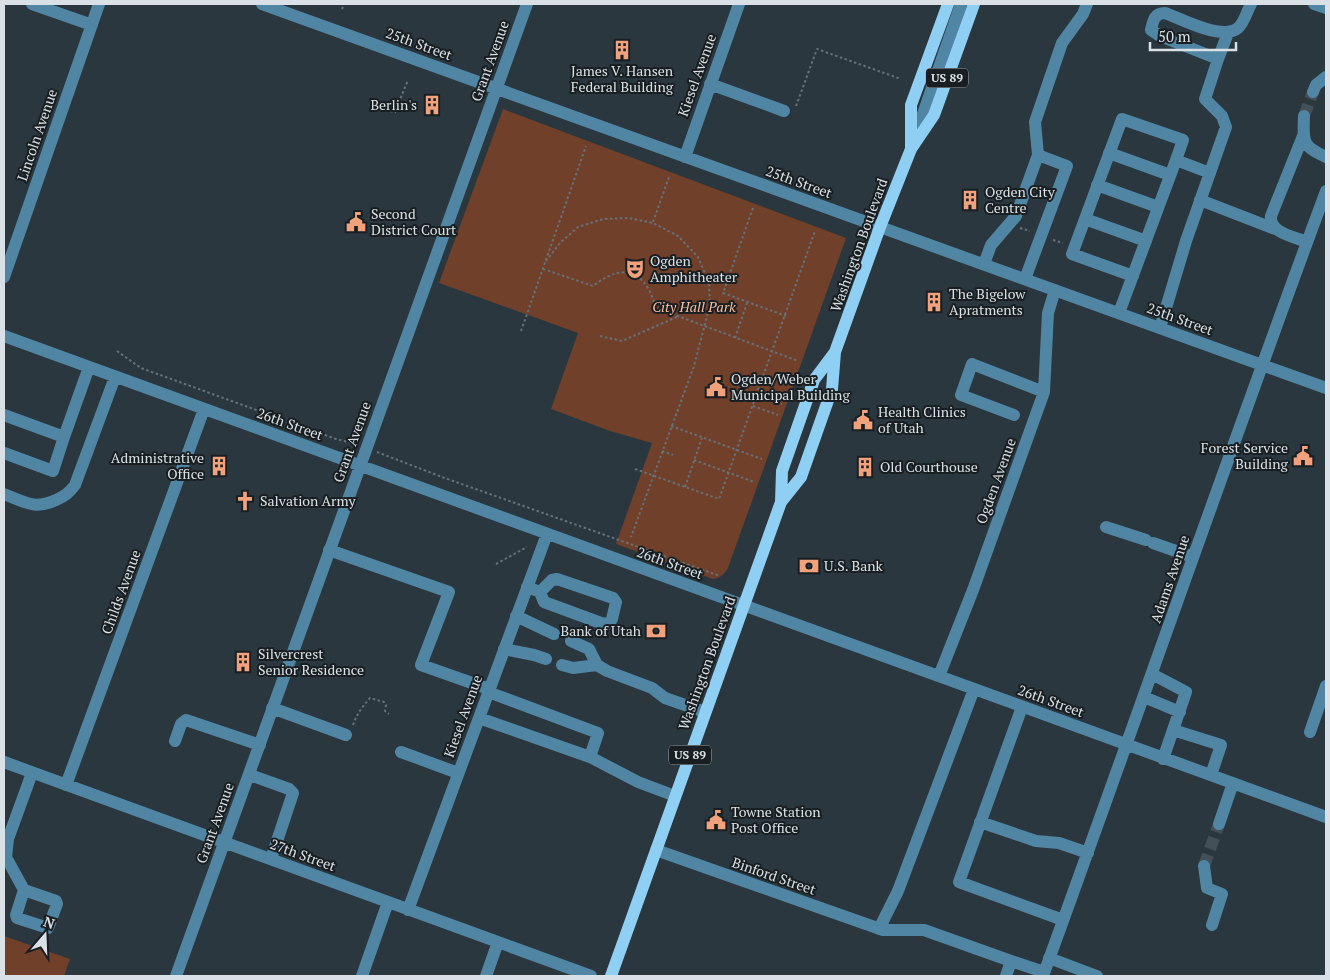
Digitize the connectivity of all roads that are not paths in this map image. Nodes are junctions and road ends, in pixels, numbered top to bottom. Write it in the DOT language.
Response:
graph roads {
  1 [pos="32,4"];
  2 [pos="99,4"];
  3 [pos="262,4"];
  4 [pos="527,4"];
  5 [pos="739,4"];
  6 [pos="948,4"];
  7 [pos="961,4"];
  8 [pos="974,4"];
  9 [pos="1251,4"];
  10 [pos="1314,4"];
  11 [pos="1326,8"];
  12 [pos="1085,9"];
  13 [pos="92,26"];
  14 [pos="1228,33"];
  15 [pos="1218,59"];
  16 [pos="1326,77"];
  17 [pos="710,84"];
  18 [pos="496,88"];
  19 [pos="1313,92"];
  20 [pos="784,111"];
  21 [pos="1304,116"];
  22 [pos="1303,136"];
  23 [pos="911,148"];
  24 [pos="1109,153"];
  25 [pos="1038,155"];
  26 [pos="685,157"];
  27 [pos="1326,157"];
  28 [pos="1176,160"];
  29 [pos="1210,173"];
  30 [pos="1170,175"];
  31 [pos="1098,185"];
  32 [pos="1326,191"];
  33 [pos="1200,200"];
  34 [pos="1158,207"];
  35 [pos="1085,219"];
  36 [pos="880,227"];
  37 [pos="1275,229"];
  38 [pos="1146,241"];
  39 [pos="1307,242"];
  40 [pos="984,264"];
  41 [pos="1133,276"];
  42 [pos="4,277"];
  43 [pos="1025,279"];
  44 [pos="1055,290"];
  45 [pos="1119,313"];
  46 [pos="1160,328"];
  47 [pos="4,336"];
  48 [pos="835,352"];
  49 [pos="1262,365"];
  50 [pos="89,367"];
  51 [pos="115,377"];
  52 [pos="1326,388"];
  53 [pos="1044,392"];
  54 [pos="204,409"];
  55 [pos="4,415"];
  56 [pos="1014,415"];
  57 [pos="64,437"];
  58 [pos="4,453"];
  59 [pos="359,465"];
  60 [pos="4,494"];
  61 [pos="781,502"];
  62 [pos="1106,527"];
  63 [pos="547,534"];
  64 [pos="329,550"];
  65 [pos="1193,558"];
  66 [pos="527,587"];
  67 [pos="540,592"];
  68 [pos="743,605"];
  69 [pos="516,616"];
  70 [pos="554,634"];
  71 [pos="571,641"];
  72 [pos="504,649"];
  73 [pos="546,659"];
  74 [pos="562,665"];
  75 [pos="597,665"];
  76 [pos="1152,674"];
  77 [pos="939,676"];
  78 [pos="1326,686"];
  79 [pos="974,689"];
  80 [pos="489,691"];
  81 [pos="1144,698"];
  82 [pos="1022,707"];
  83 [pos="272,708"];
  84 [pos="705,712"];
  85 [pos="1180,712"];
  86 [pos="479,718"];
  87 [pos="1173,730"];
  88 [pos="1310,732"];
  89 [pos="346,736"];
  90 [pos="175,741"];
  91 [pos="260,745"];
  92 [pos="1127,745"];
  93 [pos="401,752"];
  94 [pos="590,757"];
  95 [pos="1163,759"];
  96 [pos="4,762"];
  97 [pos="32,773"];
  98 [pos="458,773"];
  99 [pos="250,774"];
  100 [pos="1211,775"];
  101 [pos="1233,783"];
  102 [pos="66,785"];
  103 [pos="675,796"];
  104 [pos="1326,817"];
  105 [pos="980,822"];
  106 [pos="1219,824"];
  107 [pos="6,838"];
  108 [pos="224,843"];
  109 [pos="656,850"];
  110 [pos="1088,853"];
  111 [pos="270,860"];
  112 [pos="1204,866"];
  113 [pos="24,890"];
  114 [pos="388,902"];
  115 [pos="408,910"];
  116 [pos="1063,920"];
  117 [pos="1212,925"];
  118 [pos="881,929"];
  119 [pos="498,942"];
  120 [pos="1049,958"];
  121 [pos="1011,961"];
  122 [pos="1044,974"];
  123 [pos="176,976"];
  124 [pos="362,976"];
  125 [pos="486,976"];
  126 [pos="591,976"];
  127 [pos="611,976"];
  128 [pos="1006,976"];
  129 [pos="1097,976"];
  1 -- 13 [label="street"];
  2 -- 13 [label="street, Lincoln Avenue"];
  3 -- 18 [label="street, 25th Street"];
  4 -- 18 [label="street, Grant Avenue"];
  5 -- 17 [label="street, Kiesel Avenue"];
  6 -- 23 [label="main road, Washington Boulevard / US 89"];
  7 -- 23 [label="street"];
  8 -- 23 [label="main road, Washington Boulevard / US 89"];
  9 -- 14 [label="street"];
  10 -- 11 [label="street"];
  12 -- 25 [label="street"];
  13 -- 42 [label="street, Lincoln Avenue"];
  14 -- 15 [label="street"];
  14 -- 15 [label="street"];
  15 -- 29 [label="street"];
  16 -- 19 [label="street"];
  17 -- 20 [label="street"];
  17 -- 26 [label="street, Kiesel Avenue"];
  18 -- 26 [label="street, 25th Street"];
  18 -- 59 [label="street, Grant Avenue"];
  21 -- 22 [label="street"];
  22 -- 27 [label="street"];
  22 -- 37 [label="street"];
  23 -- 36 [label="main road, Washington Boulevard / US 89"];
  24 -- 28 [label="street"];
  24 -- 30 [label="street"];
  24 -- 31 [label="street"];
  25 -- 40 [label="street"];
  25 -- 43 [label="street"];
  26 -- 36 [label="street, 25th Street"];
  28 -- 29 [label="street"];
  28 -- 30 [label="street"];
  29 -- 33 [label="street"];
  30 -- 34 [label="street"];
  31 -- 34 [label="street"];
  31 -- 35 [label="street"];
  32 -- 39 [label="street, Adams Avenue"];
  33 -- 37 [label="street"];
  33 -- 46 [label="street"];
  34 -- 38 [label="street"];
  35 -- 38 [label="street"];
  35 -- 41 [label="street"];
  36 -- 40 [label="street, 25th Street"];
  36 -- 48 [label="main road, Washington Boulevard / US 89"];
  37 -- 39 [label="street"];
  38 -- 41 [label="street"];
  39 -- 49 [label="street, Adams Avenue"];
  40 -- 43 [label="street, 25th Street"];
  41 -- 45 [label="street"];
  43 -- 44 [label="street, 25th Street"];
  44 -- 45 [label="street, 25th Street"];
  44 -- 53 [label="street, Ogden Avenue"];
  45 -- 46 [label="street, 25th Street"];
  46 -- 49 [label="street, 25th Street"];
  47 -- 50 [label="street, 26th Street"];
  48 -- 61 [label="main road, Washington Boulevard / US 89"];
  48 -- 61 [label="main road, Washington Boulevard / US 89"];
  49 -- 52 [label="street, 25th Street"];
  49 -- 65 [label="street, Adams Avenue"];
  50 -- 51 [label="street, 26th Street"];
  50 -- 57 [label="street"];
  51 -- 54 [label="street, 26th Street"];
  51 -- 60 [label="street"];
  53 -- 56 [label="street"];
  53 -- 77 [label="street, Ogden Avenue"];
  54 -- 59 [label="street, 26th Street"];
  54 -- 102 [label="street, Childs Avenue"];
  55 -- 57 [label="street"];
  57 -- 58 [label="street"];
  59 -- 63 [label="street, 26th Street"];
  59 -- 64 [label="street, Grant Avenue"];
  61 -- 68 [label="main road, Washington Boulevard / US 89"];
  62 -- 65 [label="street"];
  63 -- 66 [label="street, Kiesel Avenue"];
  63 -- 68 [label="street, 26th Street"];
  64 -- 80 [label="street"];
  64 -- 83 [label="street, Grant Avenue"];
  65 -- 76 [label="street, Adams Avenue"];
  66 -- 67 [label="street"];
  66 -- 69 [label="street, Kiesel Avenue"];
  67 -- 67 [label="street"];
  68 -- 77 [label="street, 26th Street"];
  68 -- 84 [label="main road, Washington Boulevard / US 89"];
  69 -- 70 [label="street"];
  69 -- 72 [label="street, Kiesel Avenue"];
  71 -- 75 [label="street"];
  72 -- 73 [label="street"];
  72 -- 80 [label="street, Kiesel Avenue"];
  74 -- 75 [label="street"];
  75 -- 84 [label="street"];
  76 -- 81 [label="street, Adams Avenue"];
  76 -- 85 [label="street"];
  77 -- 79 [label="street, 26th Street"];
  78 -- 88 [label="street"];
  79 -- 82 [label="street, 26th Street"];
  79 -- 118 [label="street"];
  80 -- 86 [label="street, Kiesel Avenue"];
  80 -- 94 [label="street"];
  81 -- 85 [label="street"];
  81 -- 92 [label="street, Adams Avenue"];
  82 -- 92 [label="street, 26th Street"];
  82 -- 105 [label="street"];
  83 -- 89 [label="street"];
  83 -- 91 [label="street, Grant Avenue"];
  84 -- 103 [label="main road, Washington Boulevard / US 89"];
  85 -- 87 [label="street"];
  86 -- 94 [label="street"];
  86 -- 98 [label="street, Kiesel Avenue"];
  87 -- 95 [label="street"];
  87 -- 100 [label="street"];
  90 -- 91 [label="street"];
  91 -- 99 [label="street, Grant Avenue"];
  92 -- 95 [label="street, 26th Street"];
  92 -- 110 [label="street, Adams Avenue"];
  93 -- 98 [label="street"];
  94 -- 103 [label="street"];
  95 -- 100 [label="street, 26th Street"];
  96 -- 97 [label="street, 27th Street"];
  97 -- 102 [label="street, 27th Street"];
  97 -- 107 [label="street"];
  98 -- 115 [label="street, Kiesel Avenue"];
  99 -- 108 [label="street, Grant Avenue"];
  99 -- 111 [label="street"];
  100 -- 101 [label="street, 26th Street"];
  101 -- 104 [label="street, 26th Street"];
  101 -- 106 [label="street"];
  102 -- 108 [label="street, 27th Street"];
  103 -- 109 [label="main road, Washington Boulevard / US 89"];
  105 -- 110 [label="street"];
  105 -- 116 [label="street"];
  107 -- 113 [label="street"];
  108 -- 111 [label="street, 27th Street"];
  108 -- 123 [label="street, Grant Avenue"];
  109 -- 118 [label="street, Binford Street"];
  109 -- 127 [label="main road, Washington Boulevard / US 89"];
  110 -- 116 [label="street, Adams Avenue"];
  111 -- 114 [label="street, 27th Street"];
  112 -- 117 [label="street"];
  114 -- 115 [label="street, 27th Street"];
  114 -- 124 [label="street"];
  115 -- 119 [label="street, 27th Street"];
  116 -- 120 [label="street, Adams Avenue"];
  118 -- 121 [label="street, Binford Street"];
  119 -- 125 [label="street"];
  119 -- 126 [label="street, 27th Street"];
  120 -- 122 [label="street, Adams Avenue"];
  120 -- 129 [label="street"];
  121 -- 122 [label="street, Binford Street"];
  121 -- 128 [label="street"];
}
